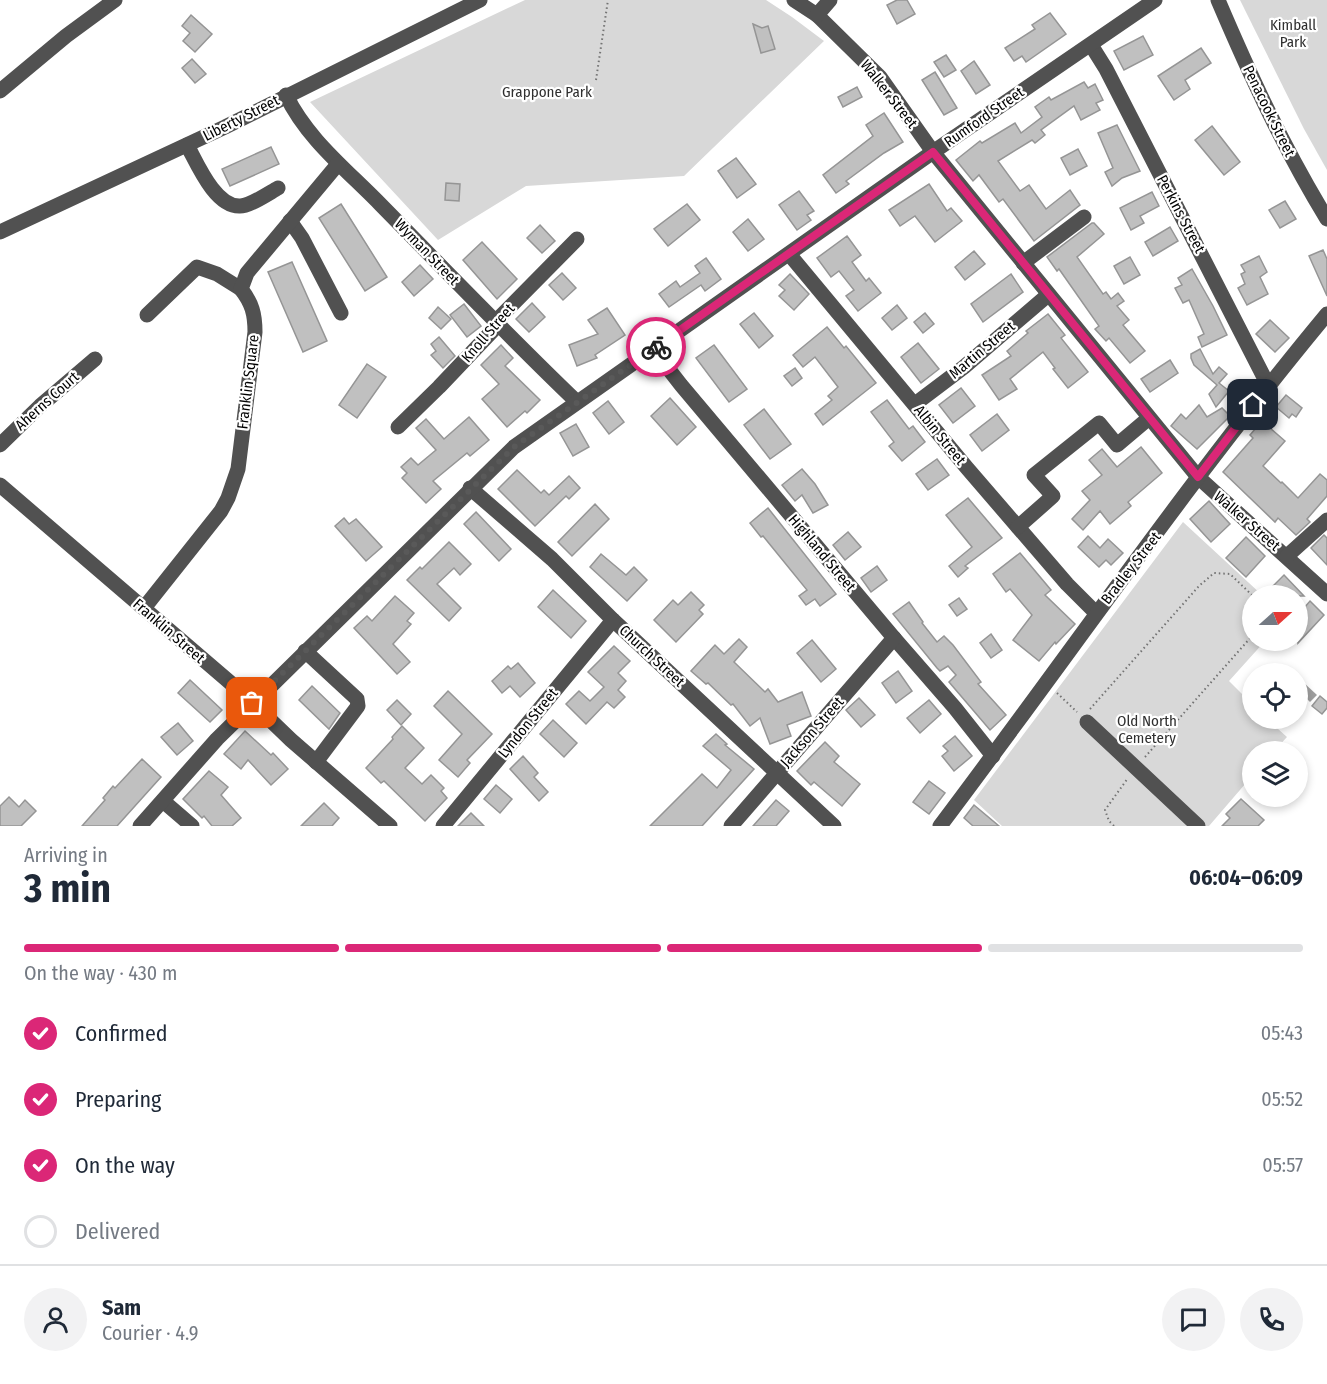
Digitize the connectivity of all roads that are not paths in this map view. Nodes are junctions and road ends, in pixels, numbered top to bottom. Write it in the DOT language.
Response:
graph roads {
  1 [pos="115,0"];
  2 [pos="480,0"];
  3 [pos="794,0"];
  4 [pos="830,0"];
  5 [pos="1155,0"];
  6 [pos="1218,0"];
  7 [pos="817,15"];
  8 [pos="1091,45"];
  9 [pos="0,91"];
  10 [pos="286,95"];
  11 [pos="187,145"];
  12 [pos="933,152"];
  13 [pos="338,164"];
  14 [pos="278,188"];
  15 [pos="1084,217"];
  16 [pos="1327,219"];
  17 [pos="291,221"];
  18 [pos="0,232"];
  19 [pos="577,239"];
  20 [pos="789,254"];
  21 [pos="1023,263"];
  22 [pos="241,288"];
  23 [pos="1048,295"];
  24 [pos="341,313"];
  25 [pos="1327,314"];
  26 [pos="147,315"];
  27 [pos="498,325"];
  28 [pos="653,349"];
  29 [pos="95,359"];
  30 [pos="1268,385"];
  31 [pos="577,402"];
  32 [pos="915,404"];
  33 [pos="1149,418"];
  34 [pos="398,427"];
  35 [pos="0,445"];
  36 [pos="1198,477"];
  37 [pos="0,485"];
  38 [pos="470,488"];
  39 [pos="1327,520"];
  40 [pos="1018,527"];
  41 [pos="1287,556"];
  42 [pos="1327,594"];
  43 [pos="144,609"];
  44 [pos="1096,613"];
  45 [pos="613,620"];
  46 [pos="894,638"];
  47 [pos="305,651"];
  48 [pos="252,703"];
  49 [pos="1087,722"];
  50 [pos="993,756"];
  51 [pos="316,762"];
  52 [pos="777,771"];
  53 [pos="163,801"];
  54 [pos="140,826"];
  55 [pos="192,826"];
  56 [pos="390,826"];
  57 [pos="443,826"];
  58 [pos="731,826"];
  59 [pos="834,826"];
  60 [pos="940,826"];
  61 [pos="1198,826"];
  1 -- 9 [label="street"];
  2 -- 10 [label="street, Liberty Street"];
  3 -- 7 [label="street"];
  4 -- 7 [label="street"];
  5 -- 8 [label="street, Rumford Street"];
  6 -- 16 [label="street, Penacook Street"];
  7 -- 12 [label="street, Walker Street"];
  8 -- 12 [label="street, Rumford Street"];
  8 -- 30 [label="street, Perkins Street"];
  10 -- 11 [label="street, Liberty Street"];
  10 -- 13 [label="street, Wyman Street"];
  11 -- 14 [label="street"];
  11 -- 18 [label="street, Liberty Street"];
  12 -- 20 [label="street, Rumford Street"];
  12 -- 21 [label="street, Walker Street"];
  13 -- 17 [label="street"];
  13 -- 27 [label="street, Wyman Street"];
  15 -- 21 [label="street"];
  17 -- 22 [label="street"];
  17 -- 24 [label="street"];
  19 -- 27 [label="street, Knoll Street"];
  20 -- 28 [label="street, Rumford Street"];
  20 -- 32 [label="street, Albin Street"];
  21 -- 23 [label="street, Walker Street"];
  22 -- 26 [label="street"];
  22 -- 43 [label="street, Franklin Square"];
  23 -- 32 [label="street, Martin Street"];
  23 -- 33 [label="street, Walker Street"];
  25 -- 30 [label="street, Bradley Street"];
  27 -- 31 [label="street, Wyman Street"];
  27 -- 34 [label="street, Knoll Street"];
  28 -- 31 [label="street, Rumford Street"];
  28 -- 46 [label="street, Highland Street"];
  29 -- 35 [label="street, Aherns Court"];
  30 -- 36 [label="street, Bradley Street"];
  31 -- 38 [label="street, Rumford Street"];
  32 -- 40 [label="street, Albin Street"];
  33 -- 36 [label="street, Walker Street"];
  33 -- 40 [label="street"];
  36 -- 41 [label="street, Walker Street"];
  36 -- 44 [label="street, Bradley Street"];
  37 -- 43 [label="street, Franklin Street"];
  38 -- 45 [label="street, Church Street"];
  38 -- 47 [label="street, Rumford Street"];
  39 -- 41 [label="street"];
  40 -- 44 [label="street, Albin Street"];
  41 -- 42 [label="street, Walker Street"];
  43 -- 48 [label="street, Franklin Street"];
  44 -- 50 [label="street, Bradley Street"];
  45 -- 52 [label="street, Church Street"];
  45 -- 57 [label="street, Lyndon Street"];
  46 -- 50 [label="street, Highland Street"];
  46 -- 52 [label="street, Jackson Street"];
  47 -- 48 [label="street, Rumford Street"];
  47 -- 51 [label="street"];
  48 -- 51 [label="street, Franklin Street"];
  48 -- 53 [label="street, Rumford Street"];
  49 -- 61 [label="street"];
  50 -- 60 [label="street, Bradley Street"];
  51 -- 56 [label="street, Franklin Street"];
  52 -- 58 [label="street, Jackson Street"];
  52 -- 59 [label="street, Church Street"];
  53 -- 54 [label="street, Rumford Street"];
  53 -- 55 [label="street"];
}
